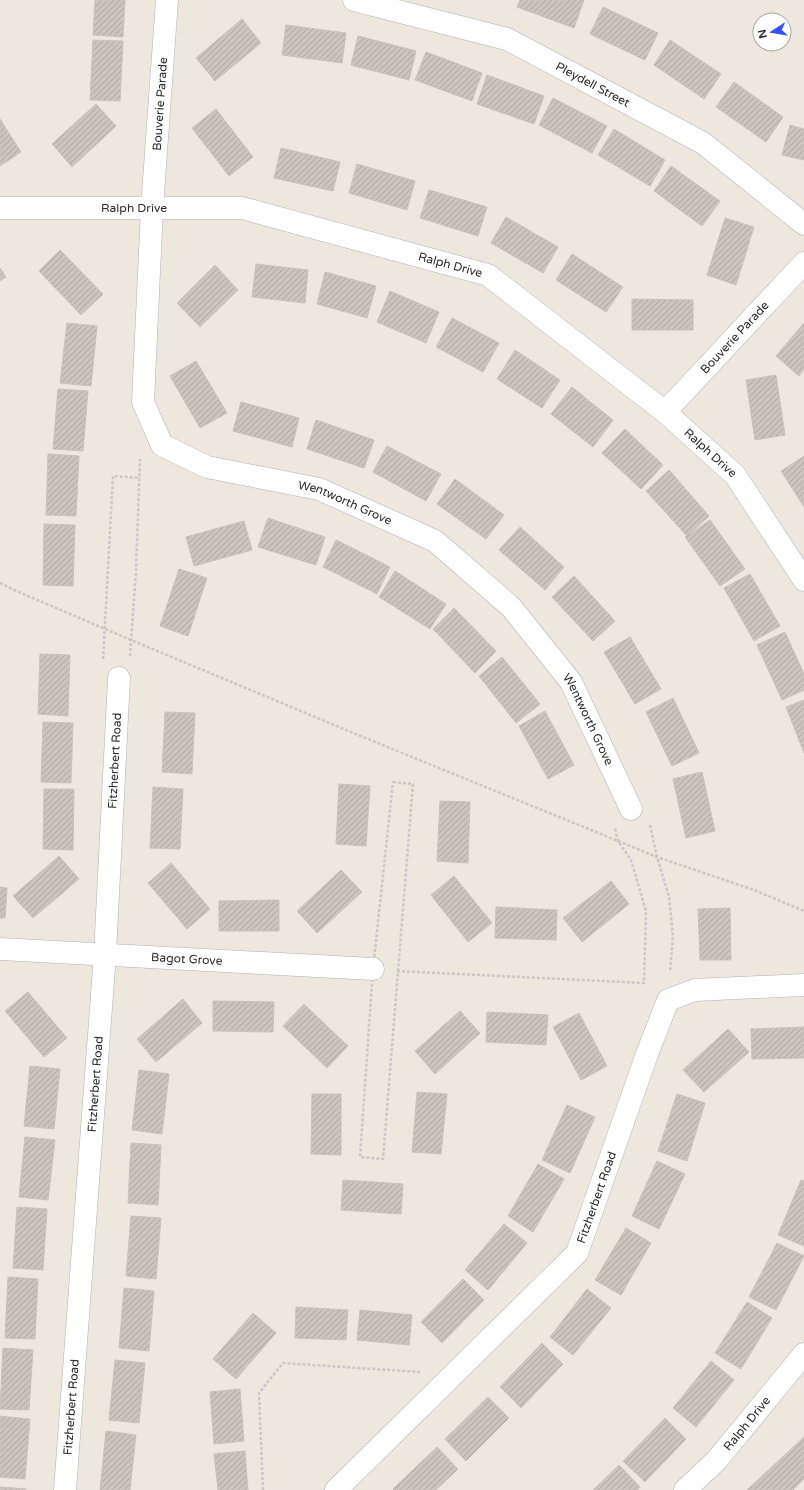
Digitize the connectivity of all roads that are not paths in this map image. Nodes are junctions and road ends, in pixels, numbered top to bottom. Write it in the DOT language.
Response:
graph roads {
  1 [pos="167,0"];
  2 [pos="354,0"];
  3 [pos="0,208"];
  4 [pos="152,208"];
  5 [pos="804,224"];
  6 [pos="804,263"];
  7 [pos="665,412"];
  8 [pos="804,580"];
  9 [pos="119,678"];
  10 [pos="631,809"];
  11 [pos="0,949"];
  12 [pos="105,954"];
  13 [pos="382,970"];
  14 [pos="804,985"];
  15 [pos="804,1354"];
  16 [pos="65,1490"];
  17 [pos="336,1490"];
  18 [pos="685,1490"];
  1 -- 4 [label="street, Bouverie Parade"];
  2 -- 5 [label="street, Pleydell Street"];
  3 -- 4 [label="street, Ralph Drive"];
  4 -- 7 [label="street, Ralph Drive"];
  4 -- 10 [label="street, Wentworth Grove"];
  6 -- 7 [label="street, Bouverie Parade"];
  7 -- 8 [label="street, Ralph Drive"];
  9 -- 12 [label="street, Fitzherbert Road"];
  11 -- 12 [label="street, Bagot Grove"];
  12 -- 13 [label="street, Bagot Grove"];
  12 -- 16 [label="street, Fitzherbert Road"];
  14 -- 17 [label="street, Fitzherbert Road"];
  15 -- 18 [label="street, Ralph Drive"];
}
